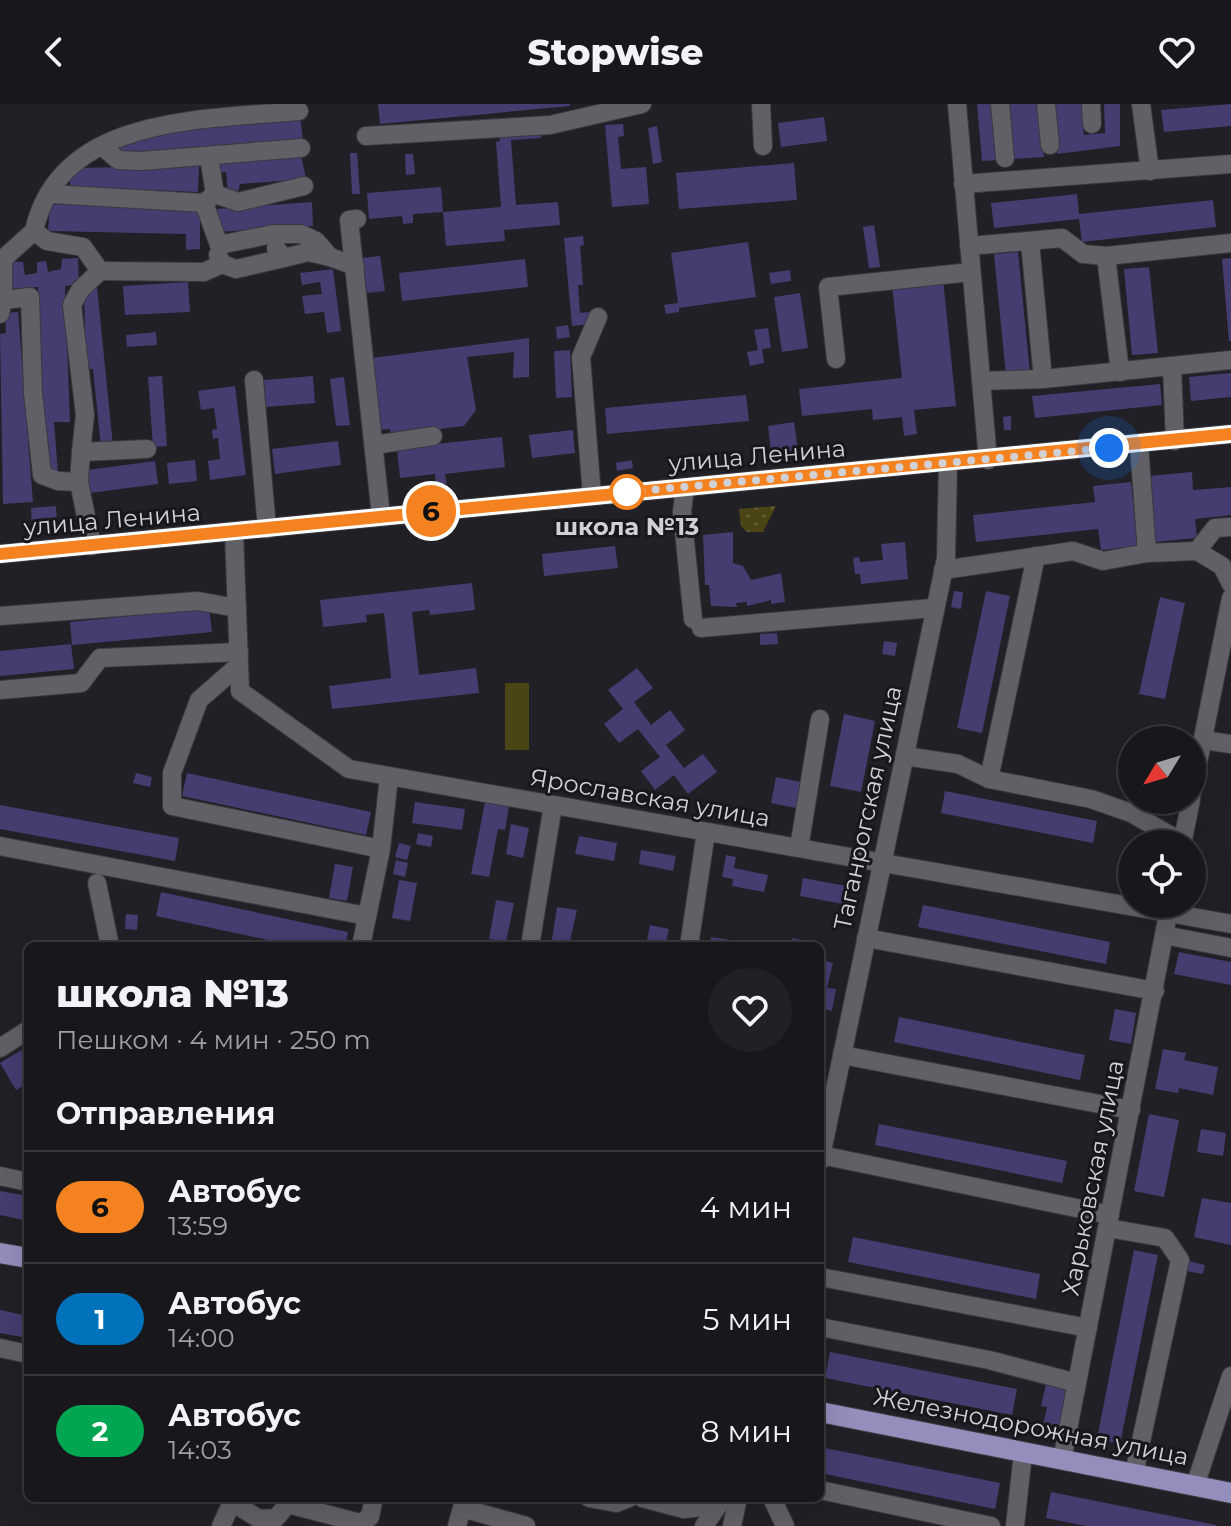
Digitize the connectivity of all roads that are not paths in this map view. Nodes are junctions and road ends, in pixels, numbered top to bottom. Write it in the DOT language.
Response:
graph roads {
  1 [pos="642,104"];
  2 [pos="761,104"];
  3 [pos="957,104"];
  4 [pos="1000,104"];
  5 [pos="1046,104"];
  6 [pos="1091,104"];
  7 [pos="1141,104"];
  8 [pos="299,111"];
  9 [pos="1092,124"];
  10 [pos="366,136"];
  11 [pos="1050,145"];
  12 [pos="763,146"];
  13 [pos="103,147"];
  14 [pos="301,148"];
  15 [pos="209,157"];
  16 [pos="1005,158"];
  17 [pos="1231,164"];
  18 [pos="1150,171"];
  19 [pos="963,184"];
  20 [pos="304,186"];
  21 [pos="51,194"];
  22 [pos="210,198"];
  23 [pos="357,219"];
  24 [pos="34,231"];
  25 [pos="273,234"];
  26 [pos="1030,242"];
  27 [pos="1231,243"];
  28 [pos="219,245"];
  29 [pos="969,246"];
  30 [pos="1106,256"];
  31 [pos="330,257"];
  32 [pos="284,258"];
  33 [pos="1,259"];
  34 [pos="222,264"];
  35 [pos="355,266"];
  36 [pos="100,271"];
  37 [pos="971,272"];
  38 [pos="2,307"];
  39 [pos="598,317"];
  40 [pos="836,359"];
  41 [pos="1231,360"];
  42 [pos="1172,366"];
  43 [pos="1120,372"];
  44 [pos="1043,379"];
  45 [pos="254,380"];
  46 [pos="981,381"];
  47 [pos="1231,434"];
  48 [pos="433,436"];
  49 [pos="1175,441"];
  50 [pos="374,445"];
  51 [pos="1139,445"];
  52 [pos="147,449"];
  53 [pos="81,452"];
  54 [pos="988,460"];
  55 [pos="948,463"];
  56 [pos="79,482"];
  57 [pos="685,487"];
  58 [pos="592,496"];
  59 [pos="381,516"];
  60 [pos="1231,527"];
  61 [pos="267,529"];
  62 [pos="234,533"];
  63 [pos="0,542"];
  64 [pos="92,546"];
  65 [pos="1197,551"];
  66 [pos="1147,553"];
  67 [pos="0,554"];
  68 [pos="1036,556"];
  69 [pos="943,570"];
  70 [pos="1231,584"];
  71 [pos="1231,598"];
  72 [pos="237,608"];
  73 [pos="933,608"];
  74 [pos="0,616"];
  75 [pos="239,659"];
  76 [pos="0,690"];
  77 [pos="820,719"];
  78 [pos="1206,726"];
  79 [pos="1206,740"];
  80 [pos="1231,744"];
  81 [pos="905,756"];
  82 [pos="389,777"];
  83 [pos="989,779"];
  84 [pos="553,805"];
  85 [pos="1160,830"];
  86 [pos="706,832"];
  87 [pos="0,846"];
  88 [pos="799,848"];
  89 [pos="381,849"];
  90 [pos="883,860"];
  91 [pos="97,883"];
  92 [pos="1118,899"];
  93 [pos="367,916"];
  94 [pos="1167,918"];
  95 [pos="1206,918"];
  96 [pos="1231,924"];
  97 [pos="1164,935"];
  98 [pos="866,938"];
  99 [pos="109,942"];
  100 [pos="362,942"];
  101 [pos="531,942"];
  102 [pos="690,942"];
  103 [pos="1231,948"];
  104 [pos="1155,991"];
  105 [pos="24,1033"];
  106 [pos="0,1048"];
  107 [pos="842,1055"];
  108 [pos="1131,1110"];
  109 [pos="824,1143"];
  110 [pos="824,1159"];
  111 [pos="0,1176"];
  112 [pos="24,1181"];
  113 [pos="1109,1221"];
  114 [pos="0,1253"];
  115 [pos="24,1257"];
  116 [pos="824,1278"];
  117 [pos="824,1328"];
  118 [pos="1088,1328"];
  119 [pos="0,1348"];
  120 [pos="24,1353"];
  121 [pos="1231,1376"];
  122 [pos="1077,1383"];
  123 [pos="824,1413"];
  124 [pos="1023,1453"];
  125 [pos="1062,1460"];
  126 [pos="1134,1474"];
  127 [pos="1195,1486"];
  128 [pos="824,1491"];
  129 [pos="1231,1493"];
  130 [pos="232,1502"];
  131 [pos="236,1502"];
  132 [pos="290,1502"];
  133 [pos="294,1502"];
  134 [pos="373,1502"];
  135 [pos="657,1502"];
  136 [pos="720,1502"];
  137 [pos="737,1502"];
  138 [pos="774,1502"];
  139 [pos="463,1506"];
  140 [pos="362,1524"];
  141 [pos="221,1526"];
  142 [pos="526,1526"];
  143 [pos="704,1526"];
  144 [pos="732,1526"];
  145 [pos="785,1526"];
  146 [pos="991,1526"];
  147 [pos="1015,1526"];
  1 -- 10 [label="street"];
  2 -- 12 [label="street"];
  3 -- 19 [label="street"];
  4 -- 16 [label="street"];
  5 -- 11 [label="street"];
  6 -- 9 [label="street"];
  7 -- 18 [label="street"];
  8 -- 13 [label="street"];
  13 -- 15 [label="street"];
  13 -- 21 [label="street"];
  14 -- 15 [label="street"];
  15 -- 22 [label="street"];
  17 -- 18 [label="street"];
  18 -- 19 [label="street"];
  19 -- 29 [label="street"];
  20 -- 22 [label="street"];
  21 -- 22 [label="street"];
  21 -- 24 [label="street"];
  22 -- 28 [label="street"];
  23 -- 35 [label="street"];
  24 -- 33 [label="street"];
  24 -- 36 [label="street"];
  25 -- 28 [label="street"];
  25 -- 31 [label="street"];
  25 -- 32 [label="street"];
  26 -- 29 [label="street"];
  26 -- 30 [label="street"];
  26 -- 44 [label="street"];
  27 -- 30 [label="street"];
  28 -- 34 [label="street"];
  29 -- 37 [label="street"];
  30 -- 43 [label="street"];
  31 -- 32 [label="street"];
  31 -- 35 [label="street"];
  32 -- 34 [label="street"];
  33 -- 38 [label="street"];
  34 -- 36 [label="street"];
  35 -- 50 [label="street"];
  36 -- 53 [label="street"];
  37 -- 40 [label="street"];
  37 -- 46 [label="street"];
  38 -- 56 [label="street"];
  39 -- 58 [label="street"];
  41 -- 42 [label="street"];
  42 -- 43 [label="street"];
  42 -- 49 [label="street"];
  43 -- 44 [label="street"];
  44 -- 46 [label="street"];
  45 -- 61 [label="street"];
  46 -- 54 [label="street"];
  47 -- 49 [label="street, улица Ленина"];
  48 -- 50 [label="street"];
  49 -- 51 [label="street, улица Ленина"];
  50 -- 59 [label="street"];
  51 -- 54 [label="street, улица Ленина"];
  51 -- 66 [label="street"];
  52 -- 53 [label="street"];
  53 -- 56 [label="street"];
  54 -- 55 [label="street, улица Ленина"];
  55 -- 57 [label="street, улица Ленина"];
  55 -- 69 [label="street, Таганрогская улица"];
  56 -- 64 [label="street"];
  57 -- 58 [label="street, улица Ленина"];
  57 -- 73 [label="street"];
  58 -- 59 [label="street, улица Ленина"];
  59 -- 61 [label="street, улица Ленина"];
  60 -- 65 [label="street"];
  61 -- 62 [label="street, улица Ленина"];
  62 -- 64 [label="street, улица Ленина"];
  62 -- 72 [label="street, Ярославская улица"];
  63 -- 67 [label="street"];
  64 -- 67 [label="street, улица Ленина"];
  65 -- 66 [label="street"];
  65 -- 70 [label="street"];
  66 -- 68 [label="street"];
  68 -- 69 [label="street"];
  68 -- 83 [label="street"];
  69 -- 73 [label="street, Таганрогская улица"];
  71 -- 78 [label="street"];
  72 -- 74 [label="street"];
  72 -- 75 [label="street, Ярославская улица"];
  73 -- 81 [label="street, Таганрогская улица"];
  75 -- 76 [label="street"];
  75 -- 82 [label="street, Ярославская улица"];
  75 -- 89 [label="street"];
  77 -- 88 [label="street"];
  79 -- 80 [label="street"];
  81 -- 83 [label="street"];
  81 -- 90 [label="street, Таганрогская улица"];
  82 -- 84 [label="street, Ярославская улица"];
  82 -- 89 [label="street"];
  83 -- 85 [label="street"];
  84 -- 86 [label="street, Ярославская улица"];
  84 -- 101 [label="street"];
  86 -- 88 [label="street, Ярославская улица"];
  86 -- 102 [label="street"];
  87 -- 93 [label="street"];
  88 -- 90 [label="street, Ярославская улица"];
  89 -- 93 [label="street"];
  90 -- 92 [label="street, Ярославская улица"];
  90 -- 98 [label="street, Таганрогская улица"];
  91 -- 99 [label="street"];
  93 -- 100 [label="street"];
  94 -- 97 [label="street, Харьковская улица"];
  95 -- 96 [label="street, Ярославская улица"];
  97 -- 103 [label="street"];
  97 -- 104 [label="street, Харьковская улица"];
  98 -- 104 [label="street"];
  98 -- 107 [label="street, Таганрогская улица"];
  104 -- 108 [label="street, Харьковская улица"];
  105 -- 106 [label="street"];
  107 -- 108 [label="street"];
  107 -- 109 [label="street, Таганрогская улица"];
  108 -- 113 [label="street, Харьковская улица"];
  110 -- 113 [label="street"];
  111 -- 112 [label="street"];
  113 -- 118 [label="street, Харьковская улица"];
  113 -- 126 [label="street"];
  114 -- 115 [label="main road"];
  116 -- 118 [label="street"];
  117 -- 122 [label="street"];
  118 -- 122 [label="street, Харьковская улица"];
  119 -- 120 [label="street"];
  121 -- 127 [label="street"];
  122 -- 125 [label="street, Харьковская улица"];
  123 -- 124 [label="main road, Железнодорожная улица"];
  124 -- 125 [label="main road, Железнодорожная улица"];
  124 -- 147 [label="street"];
  125 -- 126 [label="main road, Железнодорожная улица"];
  126 -- 127 [label="main road, Железнодорожная улица"];
  127 -- 129 [label="main road, Железнодорожная улица"];
  128 -- 146 [label="street"];
  130 -- 141 [label="street"];
  131 -- 132 [label="street"];
  133 -- 140 [label="street"];
  134 -- 140 [label="street"];
  135 -- 136 [label="street"];
  136 -- 143 [label="street"];
  137 -- 144 [label="street"];
  138 -- 145 [label="street"];
  139 -- 142 [label="street"];
}
